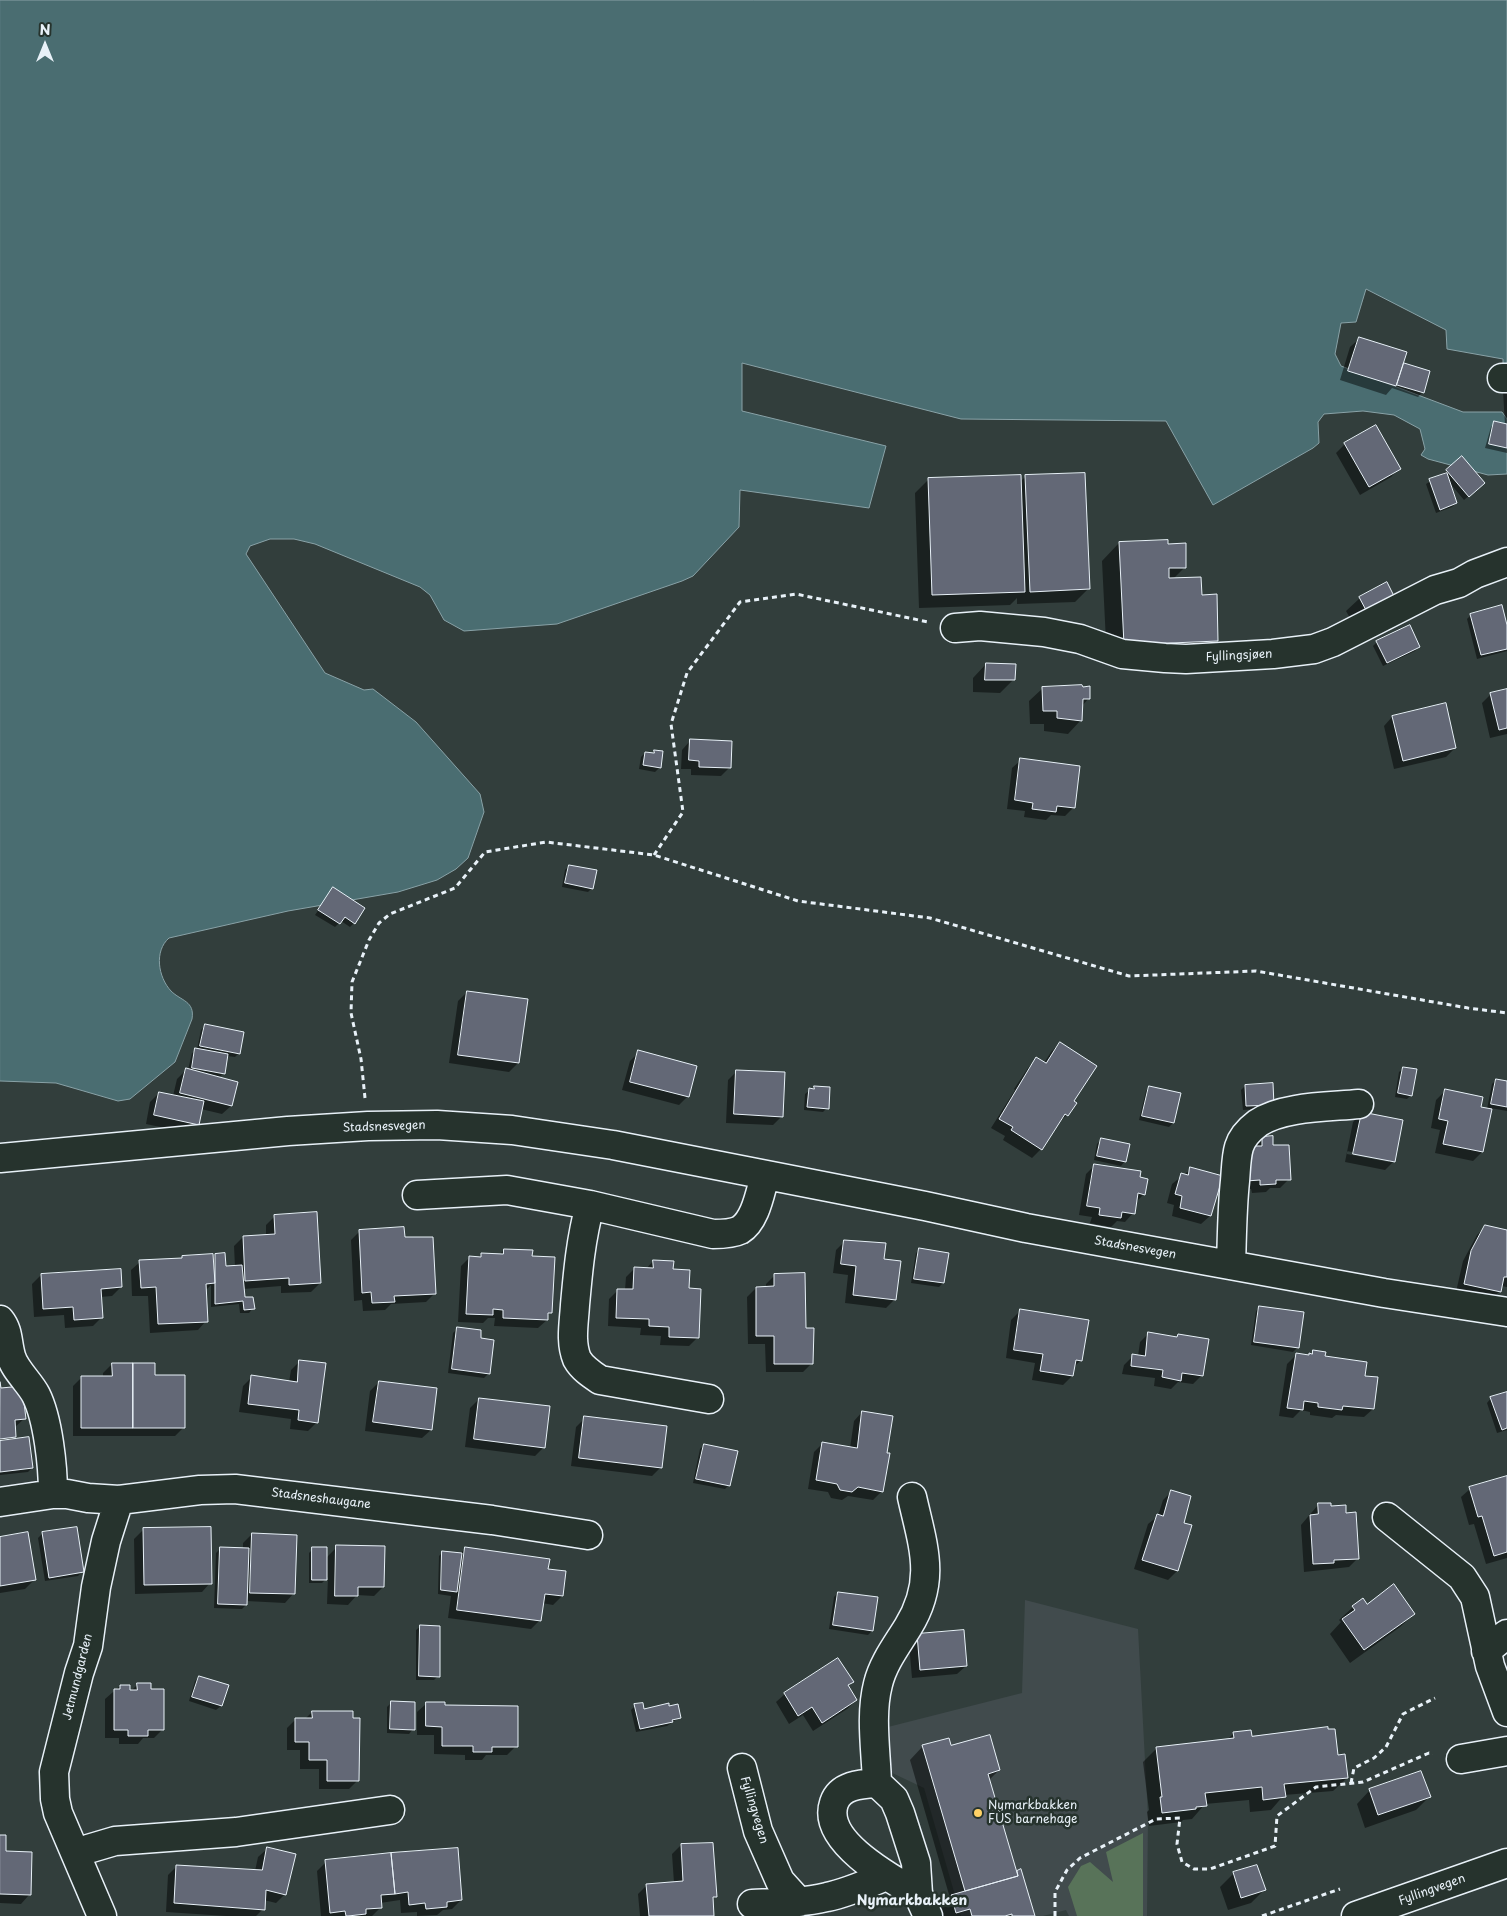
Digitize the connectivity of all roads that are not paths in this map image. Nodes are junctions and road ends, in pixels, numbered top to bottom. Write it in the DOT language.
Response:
graph roads {
  1 [pos="1507,562"];
  2 [pos="955,628"];
  3 [pos="1359,1104"];
  4 [pos="0,1158"];
  5 [pos="765,1176"];
  6 [pos="417,1195"];
  7 [pos="590,1205"];
  8 [pos="1231,1265"];
  9 [pos="1507,1312"];
  10 [pos="0,1320"];
  11 [pos="709,1399"];
  12 [pos="53,1494"];
  13 [pos="912,1497"];
  14 [pos="119,1500"];
  15 [pos="0,1502"];
  16 [pos="1387,1517"];
  17 [pos="588,1535"];
  18 [pos="1507,1634"];
  19 [pos="1486,1651"];
  20 [pos="1507,1712"];
  21 [pos="1507,1751"];
  22 [pos="1461,1759"];
  23 [pos="742,1768"];
  24 [pos="877,1783"];
  25 [pos="390,1810"];
  26 [pos="75,1851"];
  27 [pos="1507,1863"];
  28 [pos="886,1876"];
  29 [pos="799,1902"];
  30 [pos="752,1904"];
  31 [pos="923,1905"];
  32 [pos="102,1916"];
  33 [pos="1356,1916"];
  1 -- 2 [label="street, Fyllingsjøen"];
  3 -- 8 [label="street"];
  4 -- 5 [label="street, Stadsnesvegen"];
  5 -- 7 [label="street"];
  5 -- 8 [label="street, Stadsnesvegen"];
  6 -- 7 [label="street"];
  7 -- 11 [label="street"];
  8 -- 9 [label="street, Stadsnesvegen"];
  10 -- 12 [label="street"];
  12 -- 14 [label="street, Stadsneshaugane"];
  12 -- 15 [label="street, Stadsneshaugane"];
  13 -- 24 [label="street"];
  14 -- 17 [label="street, Stadsneshaugane"];
  14 -- 26 [label="street, Jetmundgarden"];
  16 -- 19 [label="street"];
  18 -- 19 [label="street"];
  19 -- 20 [label="street"];
  21 -- 22 [label="street"];
  23 -- 29 [label="street, Fyllingvegen"];
  24 -- 28 [label="street"];
  24 -- 31 [label="street"];
  25 -- 26 [label="street"];
  26 -- 32 [label="street, Jetmundgarden"];
  27 -- 33 [label="street, Fyllingvegen"];
  28 -- 29 [label="street"];
  28 -- 31 [label="street"];
  29 -- 30 [label="street"];
}
